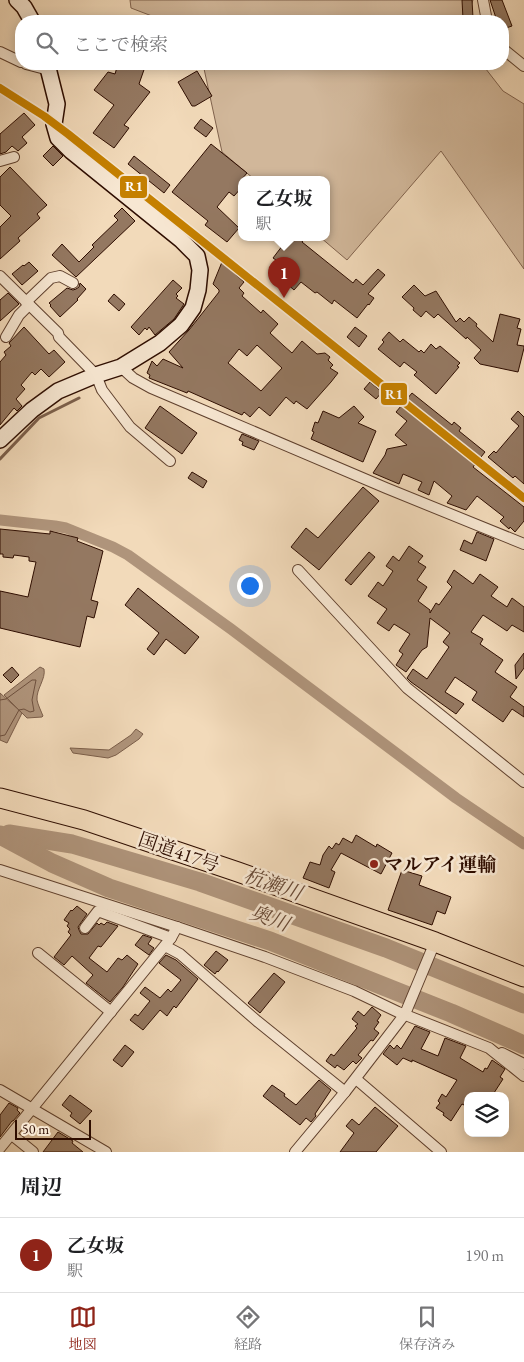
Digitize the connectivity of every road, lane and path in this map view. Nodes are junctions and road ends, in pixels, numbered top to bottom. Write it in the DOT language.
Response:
graph roads {
  1 [pos="17,0"];
  2 [pos="484,0"];
  3 [pos="29,15"];
  4 [pos="486,15"];
  5 [pos="0,52"];
  6 [pos="509,54"];
  7 [pos="15,59"];
  8 [pos="524,66"];
  9 [pos="49,70"];
  10 [pos="14,157"];
  11 [pos="0,161"];
  12 [pos="0,276"];
  13 [pos="73,283"];
  14 [pos="27,304"];
  15 [pos="6,337"];
  16 [pos="121,367"];
  17 [pos="96,375"];
  18 [pos="0,440"];
  19 [pos="170,461"];
  20 [pos="524,544"];
  21 [pos="298,570"];
  22 [pos="524,782"];
  23 [pos="0,798"];
  24 [pos="0,870"];
  25 [pos="177,927"];
  26 [pos="85,928"];
  27 [pos="168,942"];
  28 [pos="433,946"];
  29 [pos="38,953"];
  30 [pos="523,976"];
  31 [pos="111,1012"];
  32 [pos="405,1014"];
  33 [pos="490,1048"];
  34 [pos="524,1064"];
  35 [pos="524,1076"];
  36 [pos="356,1079"];
  37 [pos="0,1090"];
  38 [pos="345,1092"];
  39 [pos="32,1109"];
  40 [pos="12,1135"];
  41 [pos="0,1148"];
  42 [pos="33,1152"];
  43 [pos="106,1152"];
  44 [pos="295,1152"];
  45 [pos="441,1152"];
  1 -- 3 [label="street"];
  2 -- 4 [label="street"];
  5 -- 7 [label="street"];
  6 -- 8 [label="street"];
  9 -- 16 [label="street"];
  10 -- 11 [label="street"];
  12 -- 14 [label="street"];
  13 -- 14 [label="street"];
  14 -- 15 [label="street"];
  14 -- 17 [label="street"];
  16 -- 17 [label="street"];
  16 -- 20 [label="street"];
  17 -- 18 [label="street"];
  17 -- 19 [label="street"];
  21 -- 22 [label="street"];
  23 -- 28 [label="highway, 国道417号"];
  24 -- 25 [label="street"];
  25 -- 27 [label="street"];
  25 -- 32 [label="street"];
  26 -- 27 [label="street"];
  27 -- 31 [label="street"];
  27 -- 38 [label="street"];
  28 -- 30 [label="highway, 国道417号"];
  28 -- 32 [label="street"];
  29 -- 31 [label="street"];
  31 -- 39 [label="street"];
  32 -- 33 [label="street"];
  32 -- 36 [label="street"];
  33 -- 34 [label="street"];
  33 -- 35 [label="street"];
  36 -- 38 [label="street"];
  36 -- 45 [label="street"];
  37 -- 39 [label="street"];
  38 -- 44 [label="street"];
  39 -- 40 [label="street"];
  39 -- 43 [label="street"];
  40 -- 41 [label="street"];
  40 -- 42 [label="street"];
}
